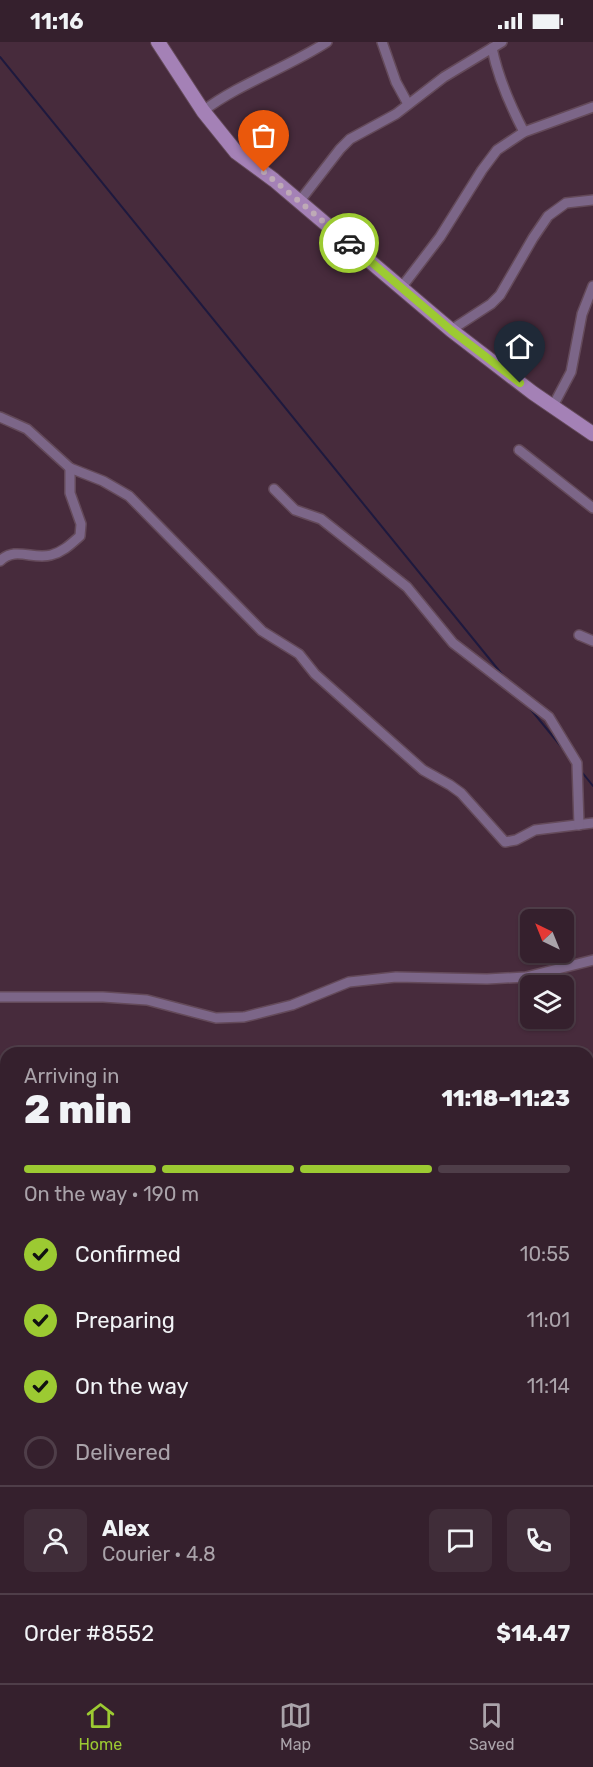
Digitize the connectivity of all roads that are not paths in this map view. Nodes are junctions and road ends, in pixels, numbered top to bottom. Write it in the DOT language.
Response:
graph roads {
  1 [pos="158,42"];
  2 [pos="327,42"];
  3 [pos="381,42"];
  4 [pos="502,42"];
  5 [pos="492,48"];
  6 [pos="408,104"];
  7 [pos="593,107"];
  8 [pos="202,111"];
  9 [pos="524,132"];
  10 [pos="593,200"];
  11 [pos="299,202"];
  12 [pos="593,286"];
  13 [pos="400,288"];
  14 [pos="590,302"];
  15 [pos="451,330"];
  16 [pos="553,406"];
  17 [pos="0,417"];
  18 [pos="593,434"];
  19 [pos="519,450"];
  20 [pos="70,468"];
  21 [pos="274,489"];
  22 [pos="593,508"];
  23 [pos="0,561"];
  24 [pos="579,635"];
  25 [pos="593,641"];
  26 [pos="593,824"];
  27 [pos="579,825"];
  28 [pos="593,960"];
  29 [pos="0,997"];
  1 -- 8 [label="street"];
  2 -- 8 [label="street"];
  3 -- 6 [label="street"];
  4 -- 5 [label="street"];
  5 -- 6 [label="street"];
  5 -- 9 [label="street"];
  6 -- 11 [label="street"];
  7 -- 9 [label="street"];
  8 -- 11 [label="street"];
  9 -- 13 [label="street"];
  10 -- 15 [label="street"];
  11 -- 13 [label="street"];
  12 -- 14 [label="street"];
  13 -- 15 [label="street"];
  14 -- 16 [label="street"];
  15 -- 16 [label="street"];
  16 -- 18 [label="street"];
  17 -- 20 [label="street"];
  19 -- 22 [label="street"];
  20 -- 23 [label="street"];
  20 -- 27 [label="street"];
  21 -- 27 [label="street"];
  24 -- 25 [label="street"];
  26 -- 27 [label="street"];
  28 -- 29 [label="street"];
}
